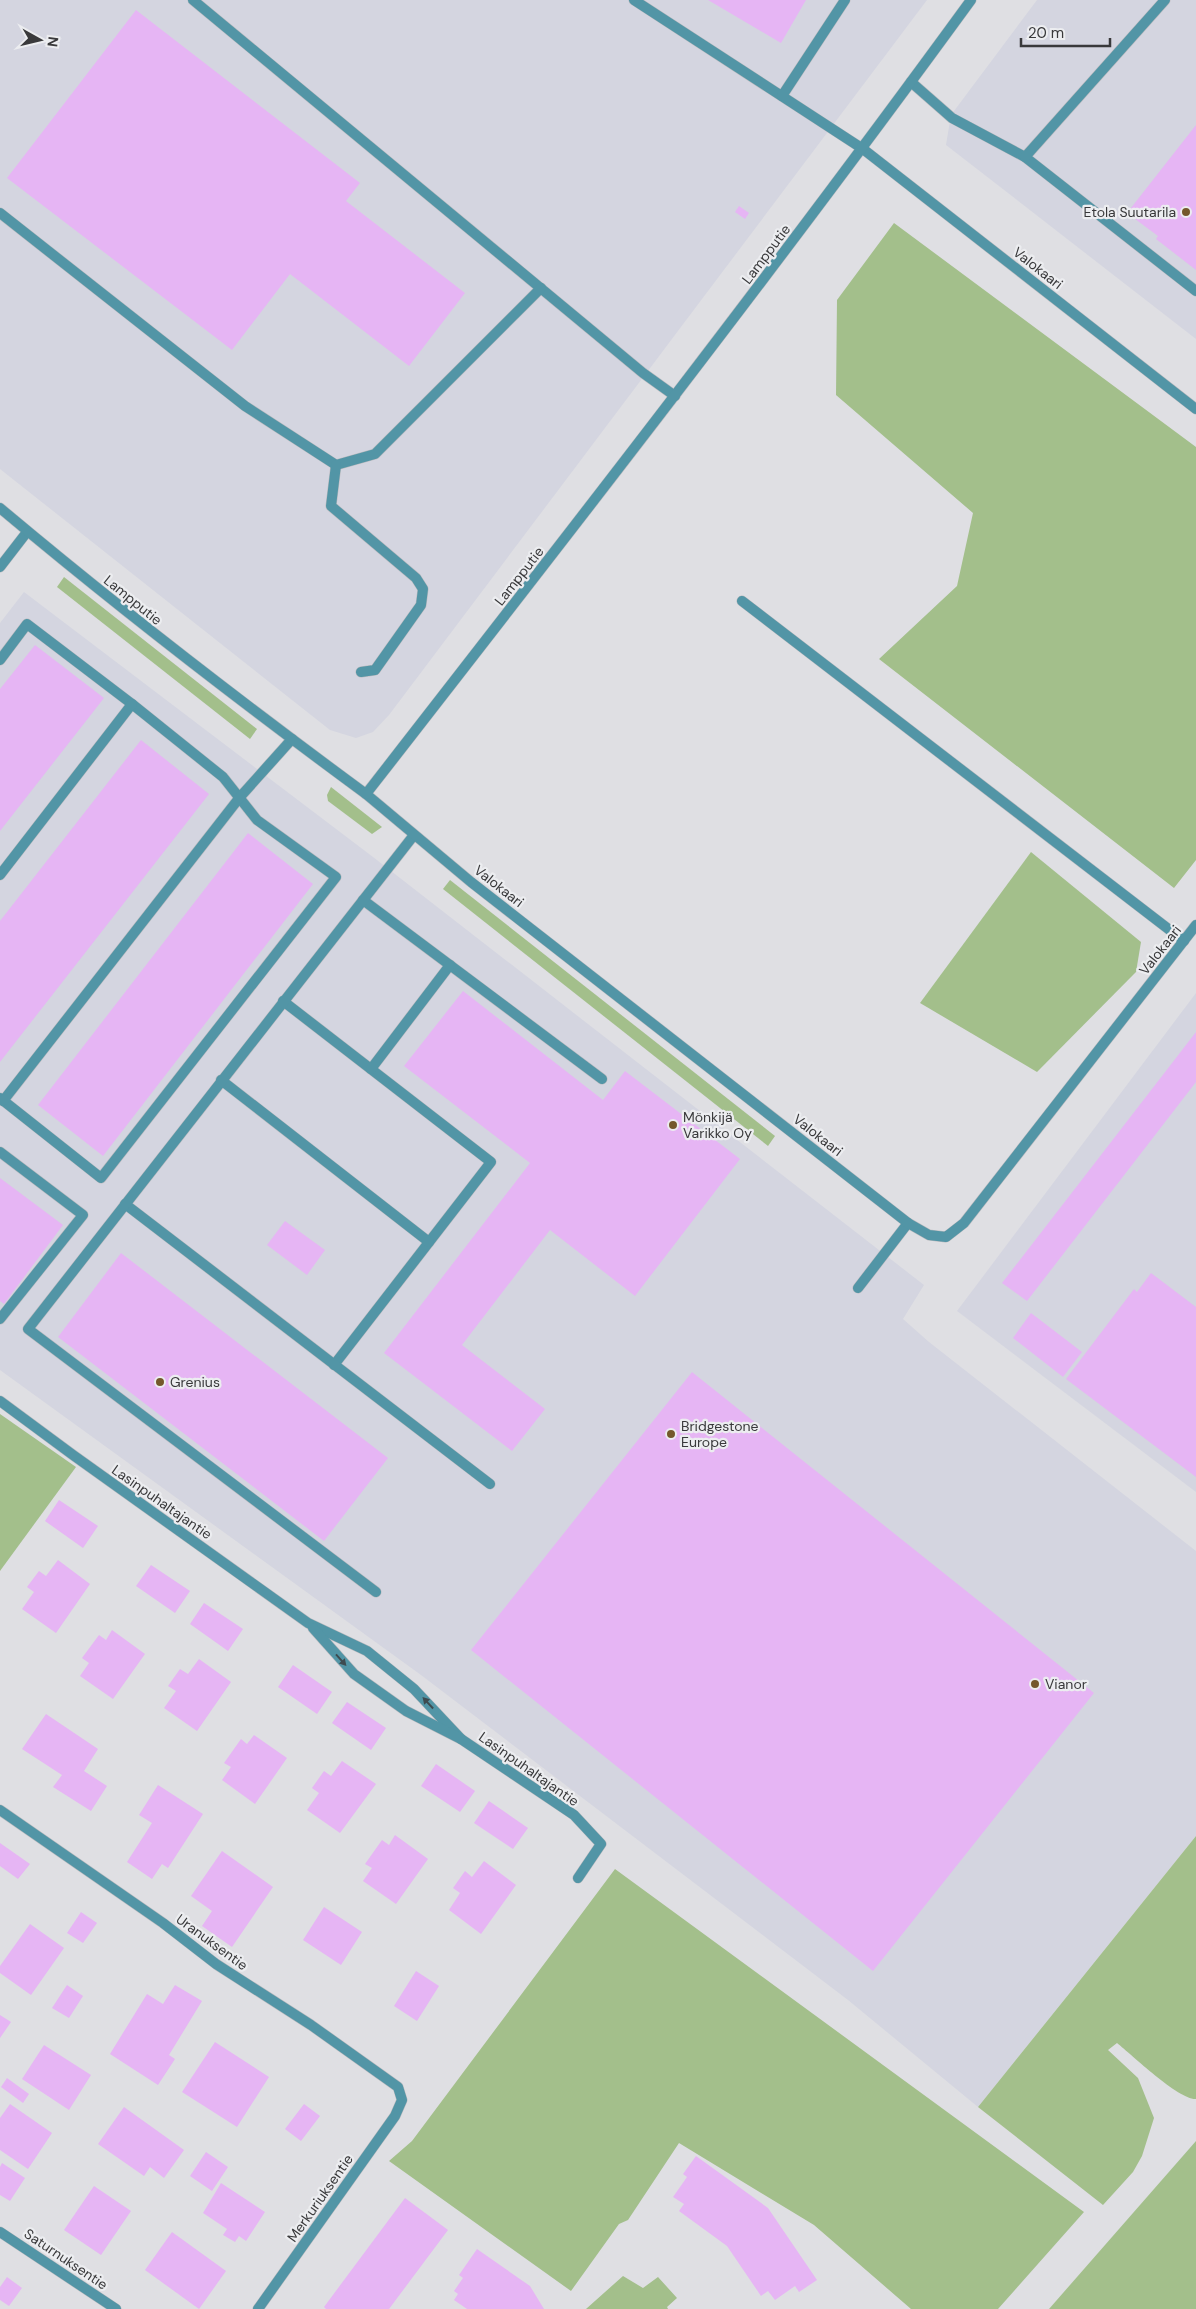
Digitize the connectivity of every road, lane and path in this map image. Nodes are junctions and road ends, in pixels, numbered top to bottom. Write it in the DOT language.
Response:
graph roads {
  1 [pos="193,0"];
  2 [pos="634,0"];
  3 [pos="845,0"];
  4 [pos="971,0"];
  5 [pos="1165,0"];
  6 [pos="911,82"];
  7 [pos="782,96"];
  8 [pos="863,148"];
  9 [pos="1025,157"];
  10 [pos="1,215"];
  11 [pos="541,288"];
  12 [pos="1196,291"];
  13 [pos="676,396"];
  14 [pos="1196,409"];
  15 [pos="336,465"];
  16 [pos="0,508"];
  17 [pos="27,532"];
  18 [pos="0,567"];
  19 [pos="742,601"];
  20 [pos="0,660"];
  21 [pos="361,672"];
  22 [pos="132,704"];
  23 [pos="292,739"];
  24 [pos="366,794"];
  25 [pos="240,797"];
  26 [pos="414,835"];
  27 [pos="0,875"];
  28 [pos="364,900"];
  29 [pos="1196,926"];
  30 [pos="1184,941"];
  31 [pos="450,965"];
  32 [pos="283,1002"];
  33 [pos="371,1069"];
  34 [pos="602,1079"];
  35 [pos="221,1080"];
  36 [pos="2,1100"];
  37 [pos="0,1152"];
  38 [pos="125,1204"];
  39 [pos="908,1223"];
  40 [pos="429,1242"];
  41 [pos="858,1288"];
  42 [pos="0,1319"];
  43 [pos="334,1365"];
  44 [pos="0,1401"];
  45 [pos="490,1484"];
  46 [pos="376,1592"];
  47 [pos="308,1623"];
  48 [pos="461,1739"];
  49 [pos="0,1810"];
  50 [pos="578,1878"];
  51 [pos="402,2100"];
  52 [pos="0,2232"];
  53 [pos="116,2309"];
  54 [pos="258,2309"];
  1 -- 11 [label="street"];
  2 -- 7 [label="street, Valokaari"];
  3 -- 7 [label="street"];
  4 -- 6 [label="street, Lampputie"];
  5 -- 9 [label="street"];
  6 -- 8 [label="street, Lampputie"];
  6 -- 9 [label="street"];
  7 -- 8 [label="street, Valokaari"];
  8 -- 13 [label="street, Lampputie"];
  8 -- 14 [label="street, Valokaari"];
  9 -- 12 [label="street"];
  10 -- 15 [label="street"];
  11 -- 13 [label="street"];
  11 -- 15 [label="street"];
  13 -- 24 [label="street, Lampputie"];
  15 -- 21 [label="street"];
  16 -- 17 [label="street, Lampputie"];
  17 -- 18 [label="street"];
  17 -- 23 [label="street, Lampputie"];
  19 -- 30 [label="street"];
  20 -- 22 [label="street"];
  22 -- 25 [label="street"];
  22 -- 27 [label="street"];
  23 -- 24 [label="street, Lampputie"];
  23 -- 25 [label="street"];
  24 -- 26 [label="street, Valokaari"];
  25 -- 36 [label="street"];
  25 -- 36 [label="street"];
  26 -- 28 [label="street"];
  26 -- 39 [label="street, Valokaari"];
  28 -- 31 [label="street"];
  28 -- 32 [label="street"];
  29 -- 30 [label="street, Valokaari"];
  30 -- 39 [label="street, Valokaari"];
  31 -- 33 [label="street"];
  31 -- 34 [label="street"];
  32 -- 33 [label="street"];
  32 -- 35 [label="street"];
  33 -- 40 [label="street"];
  35 -- 38 [label="street"];
  35 -- 40 [label="street"];
  37 -- 42 [label="street"];
  38 -- 43 [label="street"];
  38 -- 46 [label="street"];
  39 -- 41 [label="street"];
  40 -- 43 [label="street"];
  43 -- 45 [label="street"];
  44 -- 47 [label="street, Lasinpuhaltajantie"];
  48 -- 47 [label="street, Lasinpuhaltajantie, one-way"];
  47 -- 48 [label="street, Lasinpuhaltajantie, one-way"];
  48 -- 50 [label="street, Lasinpuhaltajantie"];
  49 -- 51 [label="street, Uranuksentie"];
  51 -- 54 [label="street, Merkuriuksentie"];
  52 -- 53 [label="street, Saturnuksentie"];
}
